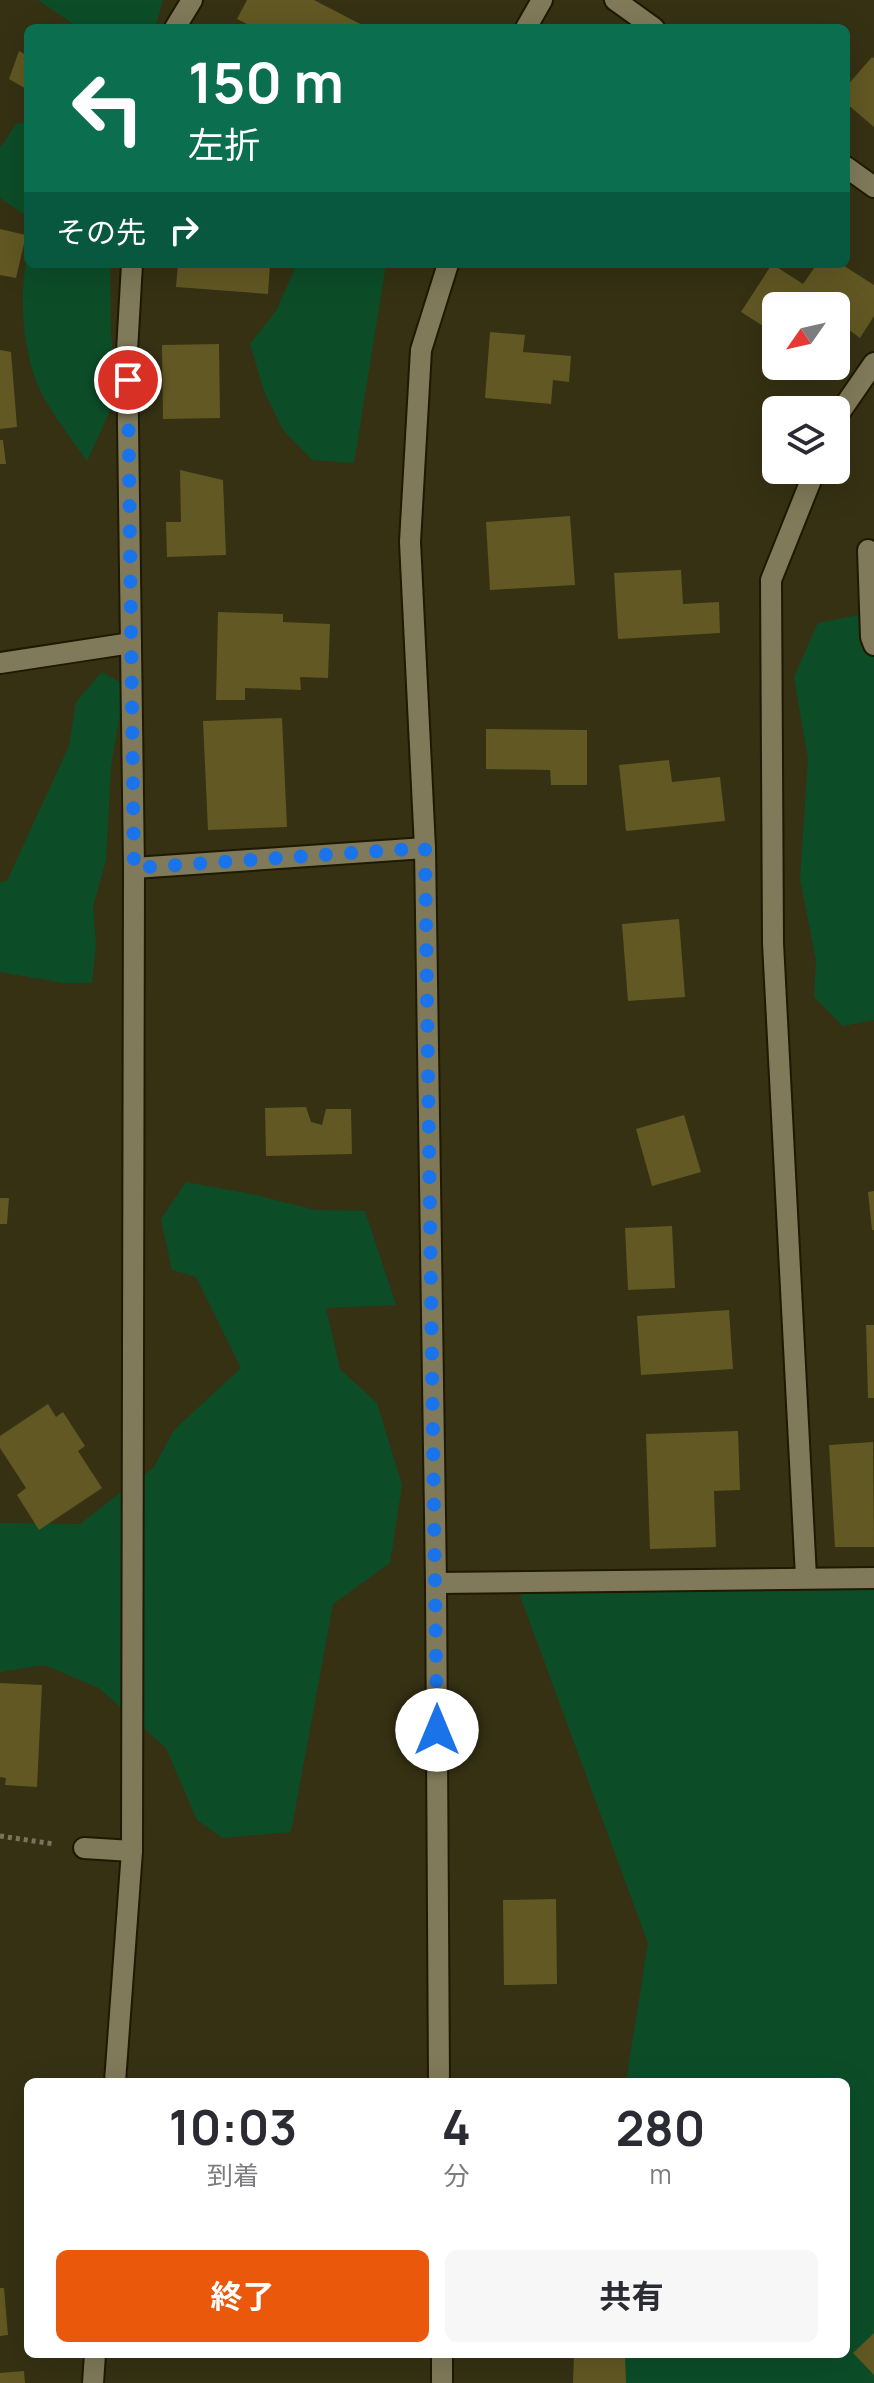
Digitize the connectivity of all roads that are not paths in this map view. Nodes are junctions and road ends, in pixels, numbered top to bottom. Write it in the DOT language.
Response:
graph roads {
  1 [pos="192,0"];
  2 [pos="542,0"];
  3 [pos="615,0"];
  4 [pos="177,24"];
  5 [pos="528,24"];
  6 [pos="648,24"];
  7 [pos="850,170"];
  8 [pos="874,187"];
  9 [pos="132,268"];
  10 [pos="447,268"];
  11 [pos="874,363"];
  12 [pos="850,398"];
  13 [pos="809,484"];
  14 [pos="868,550"];
  15 [pos="131,643"];
  16 [pos="874,645"];
  17 [pos="0,663"];
  18 [pos="425,848"];
  19 [pos="134,868"];
  20 [pos="806,1577"];
  21 [pos="874,1578"];
  22 [pos="436,1583"];
  23 [pos="84,1848"];
  24 [pos="132,1851"];
  25 [pos="115,2078"];
  26 [pos="439,2078"];
  27 [pos="95,2358"];
  28 [pos="442,2358"];
  29 [pos="93,2383"];
  30 [pos="442,2383"];
  1 -- 4 [label="street"];
  2 -- 5 [label="street"];
  3 -- 6 [label="street"];
  7 -- 8 [label="street"];
  9 -- 15 [label="street"];
  10 -- 18 [label="street"];
  11 -- 12 [label="street"];
  13 -- 20 [label="street"];
  14 -- 16 [label="street"];
  15 -- 17 [label="street"];
  15 -- 19 [label="street"];
  18 -- 19 [label="street"];
  18 -- 22 [label="street"];
  19 -- 24 [label="street"];
  20 -- 21 [label="street"];
  20 -- 22 [label="street"];
  22 -- 26 [label="street"];
  23 -- 24 [label="street"];
  24 -- 25 [label="street"];
  27 -- 29 [label="street"];
  28 -- 30 [label="street"];
}
